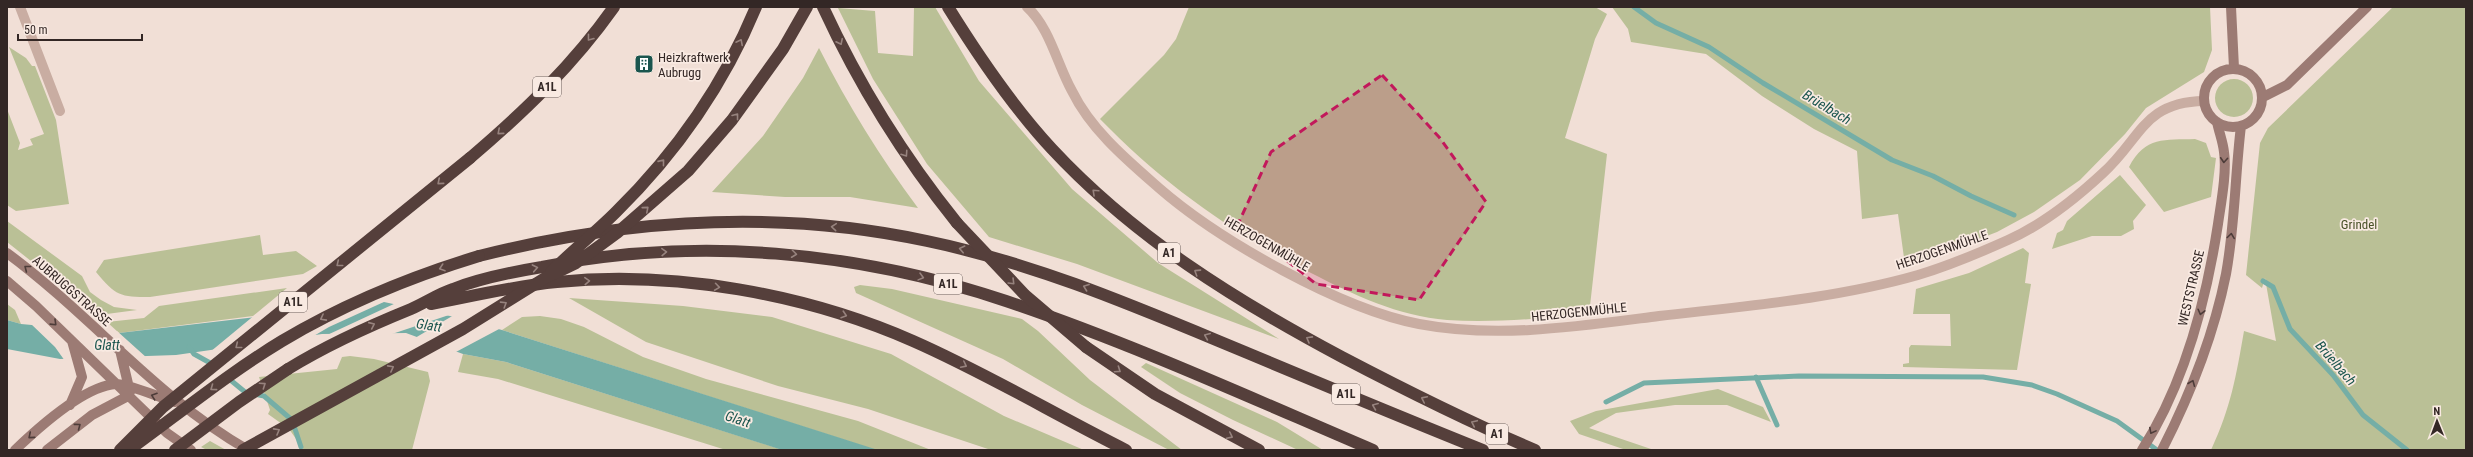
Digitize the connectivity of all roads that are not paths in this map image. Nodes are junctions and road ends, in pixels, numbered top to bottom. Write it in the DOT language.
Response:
graph roads {
  1 [pos="20,7"];
  2 [pos="614,7"];
  3 [pos="756,7"];
  4 [pos="807,7"];
  5 [pos="823,7"];
  6 [pos="948,7"];
  7 [pos="1027,7"];
  8 [pos="2231,7"];
  9 [pos="2367,7"];
  10 [pos="2234,68"];
  11 [pos="2263,96"];
  12 [pos="2204,101"];
  13 [pos="60,111"];
  14 [pos="2217,122"];
  15 [pos="2241,126"];
  16 [pos="7,253"];
  17 [pos="544,278"];
  18 [pos="7,281"];
  19 [pos="414,308"];
  20 [pos="72,341"];
  21 [pos="120,350"];
  22 [pos="113,381"];
  23 [pos="129,391"];
  24 [pos="178,403"];
  25 [pos="70,405"];
  26 [pos="15,450"];
  27 [pos="47,450"];
  28 [pos="120,450"];
  29 [pos="129,450"];
  30 [pos="176,450"];
  31 [pos="191,450"];
  32 [pos="243,450"];
  33 [pos="248,450"];
  34 [pos="1126,450"];
  35 [pos="1259,450"];
  36 [pos="1373,450"];
  37 [pos="1483,450"];
  38 [pos="1535,450"];
  39 [pos="2142,450"];
  40 [pos="2162,450"];
  1 -- 13 [label="street"];
  2 -- 28 [label="highway, A1L, one-way, bridge"];
  17 -- 3 [label="highway, one-way, bridge"];
  17 -- 4 [label="highway, one-way, bridge"];
  5 -- 35 [label="highway, one-way, bridge"];
  38 -- 6 [label="highway, A1, one-way"];
  7 -- 12 [label="street, HERZOGENMÜHLE"];
  8 -- 10 [label="street"];
  9 -- 11 [label="street"];
  10 -- 11 [label="street"];
  10 -- 12 [label="street"];
  11 -- 15 [label="street"];
  12 -- 14 [label="street, WESTSTRASSE"];
  14 -- 15 [label="street"];
  14 -- 39 [label="street, WESTSTRASSE, one-way"];
  40 -- 15 [label="street, one-way"];
  21 -- 16 [label="street, AUBRUGGSTRASSE, one-way"];
  32 -- 17 [label="highway, one-way, bridge"];
  18 -- 20 [label="street, AUBRUGGSTRASSE, one-way"];
  30 -- 19 [label="highway, A1L, one-way, bridge"];
  19 -- 34 [label="highway, A1L, one-way"];
  19 -- 36 [label="highway, A1L, one-way"];
  20 -- 22 [label="street, AUBRUGGSTRASSE"];
  20 -- 25 [label="street"];
  21 -- 23 [label="street, AUBRUGGSTRASSE"];
  21 -- 24 [label="street, AUBRUGGSTRASSE"];
  22 -- 23 [label="street, AUBRUGGSTRASSE"];
  22 -- 25 [label="street"];
  24 -- 23 [label="street, AUBRUGGSTRASSE, one-way"];
  27 -- 23 [label="street, one-way"];
  23 -- 31 [label="street, AUBRUGGSTRASSE"];
  24 -- 33 [label="street, AUBRUGGSTRASSE"];
  25 -- 26 [label="street, one-way"];
  37 -- 29 [label="highway, A1L, one-way, bridge"];
}
